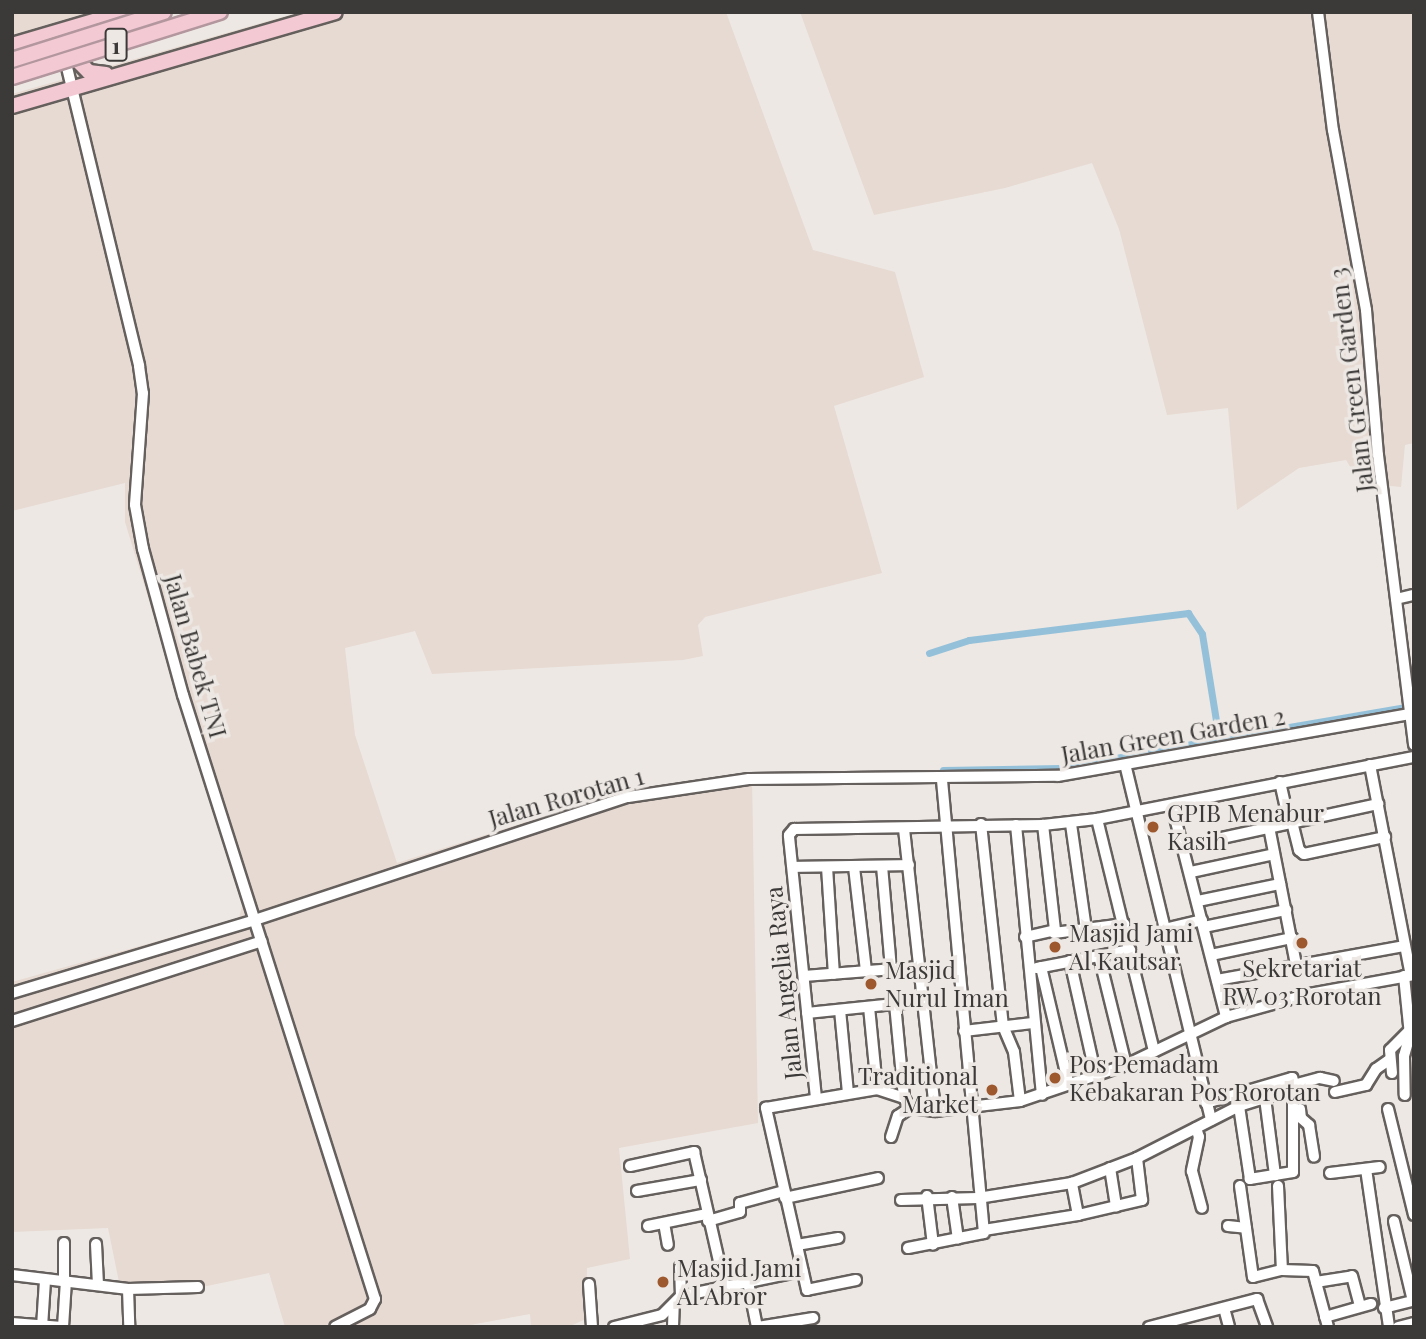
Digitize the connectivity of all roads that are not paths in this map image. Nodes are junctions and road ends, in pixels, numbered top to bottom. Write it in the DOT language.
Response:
graph roads {
  1 [pos="124,12"];
  2 [pos="164,12"];
  3 [pos="220,12"];
  4 [pos="335,12"];
  5 [pos="1318,12"];
  6 [pos="94,22"];
  7 [pos="57,31"];
  8 [pos="12,45"];
  9 [pos="12,60"];
  10 [pos="111,75"];
  11 [pos="12,77"];
  12 [pos="75,87"];
  13 [pos="12,106"];
  14 [pos="1414,595"];
  15 [pos="1396,599"];
  16 [pos="1408,712"];
  17 [pos="1414,745"];
  18 [pos="1414,757"];
  19 [pos="1370,765"];
  20 [pos="1126,768"];
  21 [pos="942,780"];
  22 [pos="1280,782"];
  23 [pos="1378,804"];
  24 [pos="1172,806"];
  25 [pos="1134,811"];
  26 [pos="1097,819"];
  27 [pos="1291,822"];
  28 [pos="981,824"];
  29 [pos="1071,824"];
  30 [pos="946,825"];
  31 [pos="1016,825"];
  32 [pos="1043,825"];
  33 [pos="1269,827"];
  34 [pos="904,829"];
  35 [pos="1385,837"];
  36 [pos="1185,846"];
  37 [pos="1274,853"];
  38 [pos="909,865"];
  39 [pos="882,866"];
  40 [pos="793,867"];
  41 [pos="827,867"];
  42 [pos="854,867"];
  43 [pos="1191,872"];
  44 [pos="1280,884"];
  45 [pos="1198,901"];
  46 [pos="1286,910"];
  47 [pos="256,922"];
  48 [pos="1124,924"];
  49 [pos="1203,924"];
  50 [pos="1086,929"];
  51 [pos="1164,929"];
  52 [pos="1054,933"];
  53 [pos="1025,937"];
  54 [pos="1292,937"];
  55 [pos="261,939"];
  56 [pos="1405,946"];
  57 [pos="1130,950"];
  58 [pos="1211,955"];
  59 [pos="1099,956"];
  60 [pos="1070,961"];
  61 [pos="1296,964"];
  62 [pos="919,967"];
  63 [pos="1041,967"];
  64 [pos="891,969"];
  65 [pos="866,971"];
  66 [pos="1030,971"];
  67 [pos="834,974"];
  68 [pos="1410,975"];
  69 [pos="804,976"];
  70 [pos="1217,980"];
  71 [pos="12,993"];
  72 [pos="923,1001"];
  73 [pos="895,1004"];
  74 [pos="869,1007"];
  75 [pos="840,1010"];
  76 [pos="807,1013"];
  77 [pos="1226,1017"];
  78 [pos="12,1021"];
  79 [pos="1033,1023"];
  80 [pos="1003,1026"];
  81 [pos="964,1031"];
  82 [pos="1409,1031"];
  83 [pos="1188,1034"];
  84 [pos="1154,1051"];
  85 [pos="1390,1060"];
  86 [pos="1126,1065"];
  87 [pos="1392,1073"];
  88 [pos="1096,1076"];
  89 [pos="1297,1084"];
  90 [pos="1069,1085"];
  91 [pos="877,1088"];
  92 [pos="848,1093"];
  93 [pos="1042,1095"];
  94 [pos="1405,1095"];
  95 [pos="816,1098"];
  96 [pos="904,1098"];
  97 [pos="1265,1098"];
  98 [pos="1020,1101"];
  99 [pos="1206,1103"];
  100 [pos="1239,1106"];
  101 [pos="910,1108"];
  102 [pos="974,1108"];
  103 [pos="1388,1109"];
  104 [pos="935,1111"];
  105 [pos="1211,1120"];
  106 [pos="1196,1128"];
  107 [pos="891,1137"];
  108 [pos="1314,1157"];
  109 [pos="1137,1158"];
  110 [pos="630,1166"];
  111 [pos="1380,1167"];
  112 [pos="1110,1168"];
  113 [pos="1366,1169"];
  114 [pos="1330,1173"];
  115 [pos="878,1178"];
  116 [pos="701,1180"];
  117 [pos="1276,1180"];
  118 [pos="1072,1183"];
  119 [pos="1240,1186"];
  120 [pos="638,1191"];
  121 [pos="785,1195"];
  122 [pos="1411,1195"];
  123 [pos="927,1196"];
  124 [pos="952,1197"];
  125 [pos="978,1198"];
  126 [pos="901,1200"];
  127 [pos="1116,1207"];
  128 [pos="1202,1208"];
  129 [pos="1078,1214"];
  130 [pos="1414,1215"];
  131 [pos="707,1218"];
  132 [pos="1394,1221"];
  133 [pos="664,1223"];
  134 [pos="648,1226"];
  135 [pos="1228,1226"];
  136 [pos="1246,1228"];
  137 [pos="984,1230"];
  138 [pos="838,1238"];
  139 [pos="958,1239"];
  140 [pos="64,1243"];
  141 [pos="96,1244"];
  142 [pos="668,1245"];
  143 [pos="797,1245"];
  144 [pos="933,1245"];
  145 [pos="908,1248"];
  146 [pos="680,1267"];
  147 [pos="1282,1270"];
  148 [pos="802,1271"];
  149 [pos="12,1275"];
  150 [pos="45,1280"];
  151 [pos="856,1280"];
  152 [pos="65,1281"];
  153 [pos="748,1282"];
  154 [pos="1316,1282"];
  155 [pos="589,1284"];
  156 [pos="98,1285"];
  157 [pos="198,1287"];
  158 [pos="725,1287"];
  159 [pos="128,1289"];
  160 [pos="678,1300"];
  161 [pos="1224,1308"];
  162 [pos="1384,1308"];
  163 [pos="813,1318"];
  164 [pos="12,1322"];
  165 [pos="1187,1322"];
  166 [pos="1326,1322"];
  167 [pos="646,1323"];
  168 [pos="1414,1323"];
  169 [pos="42,1326"];
  170 [pos="63,1327"];
  171 [pos="129,1327"];
  172 [pos="335,1327"];
  173 [pos="592,1327"];
  174 [pos="614,1327"];
  175 [pos="673,1327"];
  176 [pos="757,1327"];
  177 [pos="1149,1327"];
  178 [pos="1229,1327"];
  179 [pos="1267,1327"];
  180 [pos="1389,1327"];
  181 [pos="1398,1327"];
  1 -- 6 [label="highway"];
  2 -- 9 [label="highway, 1, bridge"];
  3 -- 11 [label="highway, 1, bridge"];
  4 -- 10 [label="highway"];
  5 -- 15 [label="street, Jalan Green Garden 3"];
  6 -- 7 [label="highway"];
  6 -- 10 [label="highway"];
  7 -- 8 [label="highway"];
  7 -- 12 [label="street, Jalan Babek TNI"];
  10 -- 12 [label="highway"];
  12 -- 13 [label="highway"];
  12 -- 47 [label="street, Jalan Babek TNI"];
  14 -- 15 [label="street"];
  15 -- 16 [label="street, Jalan Green Garden 3"];
  16 -- 17 [label="street, Jalan Green Garden 3"];
  16 -- 20 [label="street, Jalan Green Garden 2"];
  18 -- 19 [label="street"];
  19 -- 22 [label="street"];
  19 -- 23 [label="street"];
  20 -- 21 [label="street, Jalan Green Garden 2"];
  20 -- 25 [label="street"];
  21 -- 30 [label="street"];
  21 -- 47 [label="street, Jalan Rorotan 1"];
  22 -- 24 [label="street"];
  22 -- 27 [label="street"];
  23 -- 27 [label="street"];
  23 -- 35 [label="street"];
  24 -- 25 [label="street"];
  24 -- 36 [label="street"];
  25 -- 26 [label="street"];
  25 -- 51 [label="street"];
  26 -- 29 [label="street"];
  26 -- 48 [label="street"];
  27 -- 33 [label="street"];
  27 -- 35 [label="street"];
  28 -- 30 [label="street"];
  28 -- 31 [label="street"];
  28 -- 80 [label="street"];
  29 -- 32 [label="street"];
  29 -- 50 [label="street"];
  30 -- 34 [label="street"];
  30 -- 81 [label="street"];
  31 -- 32 [label="street"];
  31 -- 53 [label="street"];
  32 -- 52 [label="street"];
  33 -- 36 [label="street"];
  33 -- 37 [label="street"];
  34 -- 38 [label="street"];
  34 -- 40 [label="street, Jalan Angelia Raya"];
  35 -- 56 [label="street"];
  36 -- 43 [label="street"];
  37 -- 43 [label="street"];
  37 -- 44 [label="street"];
  38 -- 39 [label="street"];
  38 -- 62 [label="street"];
  39 -- 42 [label="street"];
  39 -- 64 [label="street"];
  40 -- 41 [label="street"];
  40 -- 69 [label="street, Jalan Angelia Raya"];
  41 -- 42 [label="street"];
  41 -- 67 [label="street"];
  42 -- 65 [label="street"];
  43 -- 45 [label="street"];
  44 -- 45 [label="street"];
  44 -- 46 [label="street"];
  45 -- 49 [label="street"];
  46 -- 49 [label="street"];
  46 -- 54 [label="street"];
  47 -- 55 [label="street, Jalan Babek TNI"];
  47 -- 71 [label="street, Jalan Rorotan 1"];
  48 -- 50 [label="street"];
  48 -- 57 [label="street"];
  49 -- 51 [label="street"];
  49 -- 58 [label="street"];
  50 -- 52 [label="street"];
  51 -- 83 [label="street"];
  52 -- 53 [label="street"];
  53 -- 66 [label="street"];
  54 -- 58 [label="street"];
  54 -- 61 [label="street"];
  55 -- 78 [label="street"];
  55 -- 172 [label="street, Jalan Babek TNI"];
  56 -- 61 [label="street"];
  56 -- 68 [label="street"];
  57 -- 59 [label="street"];
  57 -- 84 [label="street"];
  58 -- 70 [label="street"];
  59 -- 60 [label="street"];
  59 -- 86 [label="street"];
  60 -- 63 [label="street"];
  60 -- 88 [label="street"];
  61 -- 70 [label="street"];
  62 -- 64 [label="street"];
  62 -- 72 [label="street"];
  63 -- 66 [label="street"];
  63 -- 90 [label="street"];
  64 -- 65 [label="street"];
  65 -- 67 [label="street"];
  66 -- 79 [label="street"];
  67 -- 69 [label="street"];
  68 -- 77 [label="street"];
  68 -- 82 [label="street"];
  69 -- 76 [label="street, Jalan Angelia Raya"];
  70 -- 77 [label="street"];
  72 -- 73 [label="street"];
  72 -- 104 [label="street"];
  73 -- 74 [label="street"];
  73 -- 96 [label="street"];
  74 -- 75 [label="street"];
  74 -- 91 [label="street"];
  75 -- 76 [label="street"];
  75 -- 92 [label="street"];
  76 -- 95 [label="street, Jalan Angelia Raya"];
  77 -- 83 [label="street"];
  79 -- 80 [label="street"];
  79 -- 93 [label="street"];
  80 -- 81 [label="street"];
  80 -- 98 [label="street"];
  81 -- 102 [label="street"];
  82 -- 85 [label="street"];
  82 -- 94 [label="street"];
  83 -- 84 [label="street"];
  83 -- 99 [label="street"];
  84 -- 86 [label="street"];
  85 -- 87 [label="street"];
  85 -- 89 [label="street"];
  86 -- 88 [label="street"];
  88 -- 90 [label="street"];
  89 -- 99 [label="street"];
  89 -- 108 [label="street"];
  90 -- 93 [label="street"];
  91 -- 92 [label="street, Jalan Angelia Raya"];
  91 -- 96 [label="street"];
  92 -- 95 [label="street, Jalan Angelia Raya"];
  93 -- 98 [label="street"];
  95 -- 121 [label="street"];
  96 -- 101 [label="street"];
  97 -- 100 [label="street"];
  97 -- 117 [label="street"];
  97 -- 117 [label="street"];
  98 -- 102 [label="street"];
  99 -- 105 [label="street"];
  100 -- 105 [label="street"];
  100 -- 117 [label="street"];
  101 -- 104 [label="street"];
  101 -- 107 [label="street"];
  102 -- 104 [label="street"];
  102 -- 125 [label="street"];
  103 -- 122 [label="street"];
  105 -- 106 [label="street"];
  106 -- 109 [label="street"];
  106 -- 128 [label="street"];
  109 -- 112 [label="street"];
  109 -- 127 [label="street"];
  110 -- 116 [label="street"];
  111 -- 113 [label="street"];
  112 -- 118 [label="street"];
  112 -- 127 [label="street"];
  113 -- 114 [label="street"];
  113 -- 162 [label="street"];
  115 -- 121 [label="street"];
  116 -- 120 [label="street"];
  116 -- 131 [label="street"];
  117 -- 147 [label="street"];
  118 -- 125 [label="street"];
  118 -- 129 [label="street"];
  119 -- 136 [label="street"];
  121 -- 131 [label="street"];
  121 -- 143 [label="street"];
  122 -- 130 [label="street"];
  123 -- 124 [label="street"];
  123 -- 126 [label="street"];
  123 -- 144 [label="street"];
  124 -- 125 [label="street"];
  124 -- 139 [label="street"];
  125 -- 137 [label="street"];
  127 -- 129 [label="street"];
  129 -- 137 [label="street"];
  131 -- 133 [label="street"];
  131 -- 158 [label="street"];
  132 -- 162 [label="street"];
  133 -- 134 [label="street"];
  133 -- 142 [label="street"];
  135 -- 136 [label="street"];
  136 -- 147 [label="street"];
  137 -- 139 [label="street"];
  138 -- 143 [label="street"];
  139 -- 144 [label="street"];
  140 -- 152 [label="street"];
  141 -- 156 [label="street"];
  143 -- 148 [label="street"];
  144 -- 145 [label="street"];
  146 -- 160 [label="street"];
  147 -- 154 [label="street"];
  148 -- 151 [label="street"];
  148 -- 153 [label="street"];
  149 -- 150 [label="street"];
  150 -- 152 [label="street"];
  150 -- 169 [label="street"];
  152 -- 156 [label="street"];
  152 -- 170 [label="street"];
  153 -- 158 [label="street"];
  153 -- 176 [label="street"];
  154 -- 166 [label="street"];
  154 -- 166 [label="street"];
  155 -- 173 [label="street"];
  156 -- 159 [label="street"];
  157 -- 159 [label="street"];
  158 -- 160 [label="street"];
  159 -- 171 [label="street"];
  160 -- 167 [label="street"];
  160 -- 175 [label="street"];
  161 -- 165 [label="street"];
  161 -- 178 [label="street"];
  161 -- 179 [label="street"];
  162 -- 180 [label="street"];
  163 -- 176 [label="street"];
  164 -- 169 [label="street"];
  165 -- 177 [label="street"];
  167 -- 174 [label="street"];
  168 -- 181 [label="street"];
  169 -- 170 [label="street"];
}
